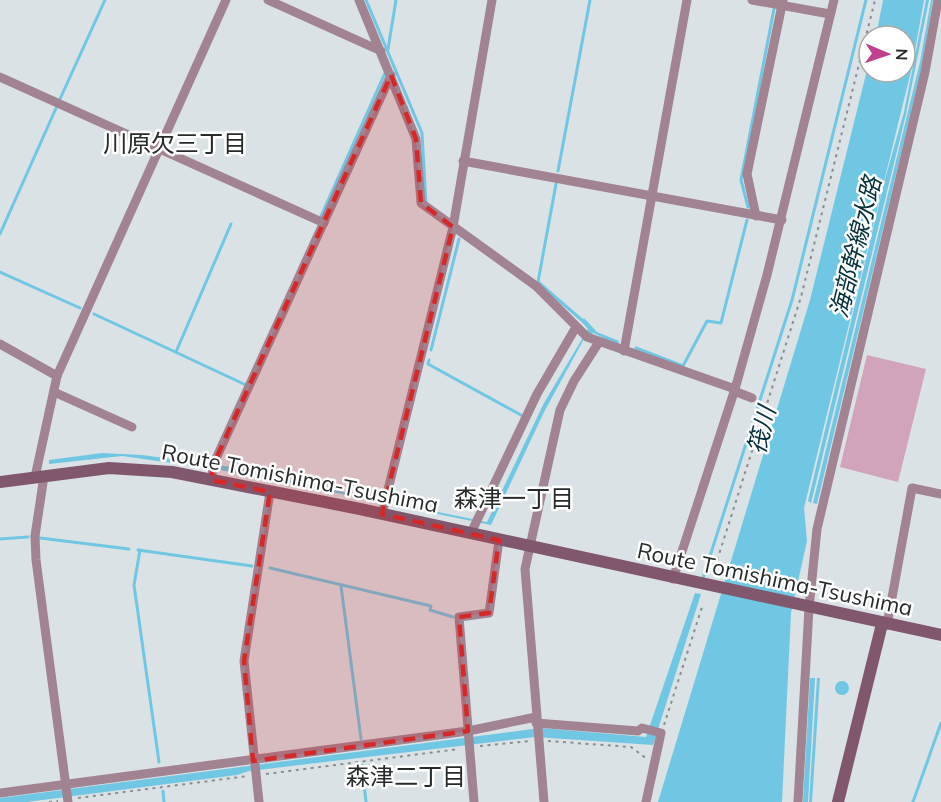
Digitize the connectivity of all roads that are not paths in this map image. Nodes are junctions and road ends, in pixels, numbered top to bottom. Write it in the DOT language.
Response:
graph roads {
  1 [pos="226,0"];
  2 [pos="268,0"];
  3 [pos="359,0"];
  4 [pos="492,0"];
  5 [pos="687,0"];
  6 [pos="752,0"];
  7 [pos="834,0"];
  8 [pos="939,0"];
  9 [pos="782,3"];
  10 [pos="830,14"];
  11 [pos="381,51"];
  12 [pos="391,75"];
  13 [pos="0,77"];
  14 [pos="159,149"];
  15 [pos="463,161"];
  16 [pos="652,196"];
  17 [pos="756,216"];
  18 [pos="782,220"];
  19 [pos="324,223"];
  20 [pos="453,227"];
  21 [pos="582,333"];
  22 [pos="599,342"];
  23 [pos="0,344"];
  24 [pos="624,351"];
  25 [pos="57,376"];
  26 [pos="734,390"];
  27 [pos="54,392"];
  28 [pos="752,398"];
  29 [pos="132,427"];
  30 [pos="39,476"];
  31 [pos="211,480"];
  32 [pos="0,482"];
  33 [pos="270,492"];
  34 [pos="941,494"];
  35 [pos="382,514"];
  36 [pos="475,525"];
  37 [pos="499,540"];
  38 [pos="529,547"];
  39 [pos="673,579"];
  40 [pos="802,606"];
  41 [pos="885,624"];
  42 [pos="941,635"];
  43 [pos="536,722"];
  44 [pos="469,740"];
  45 [pos="254,768"];
  46 [pos="0,793"];
  47 [pos="67,794"];
  48 [pos="259,802"];
  49 [pos="474,802"];
  50 [pos="544,802"];
  51 [pos="646,802"];
  52 [pos="798,802"];
  53 [pos="838,802"];
  1 -- 14 [label="street"];
  2 -- 11 [label="street"];
  3 -- 11 [label="street"];
  4 -- 15 [label="street"];
  5 -- 16 [label="street"];
  6 -- 9 [label="street"];
  7 -- 10 [label="street"];
  8 -- 40 [label="street"];
  9 -- 10 [label="street"];
  9 -- 17 [label="street"];
  10 -- 18 [label="street"];
  11 -- 12 [label="street"];
  12 -- 19 [label="street"];
  12 -- 20 [label="street"];
  13 -- 14 [label="street"];
  14 -- 19 [label="street"];
  14 -- 25 [label="street"];
  15 -- 16 [label="street"];
  15 -- 20 [label="street"];
  16 -- 17 [label="street"];
  16 -- 24 [label="street"];
  17 -- 18 [label="street"];
  18 -- 26 [label="street"];
  19 -- 31 [label="street"];
  20 -- 21 [label="street"];
  20 -- 35 [label="street"];
  21 -- 22 [label="street"];
  21 -- 36 [label="street"];
  22 -- 24 [label="street"];
  22 -- 38 [label="street"];
  23 -- 25 [label="street"];
  24 -- 26 [label="street"];
  25 -- 27 [label="street"];
  26 -- 28 [label="street"];
  26 -- 39 [label="street"];
  27 -- 29 [label="street"];
  27 -- 30 [label="street"];
  30 -- 31 [label="main road, Route Tomishima-Tsushima"];
  30 -- 32 [label="main road, Route Tomishima-Tsushima"];
  30 -- 47 [label="street"];
  31 -- 33 [label="main road, Route Tomishima-Tsushima"];
  33 -- 35 [label="main road, Route Tomishima-Tsushima"];
  33 -- 45 [label="street"];
  34 -- 41 [label="street"];
  35 -- 36 [label="main road, Route Tomishima-Tsushima"];
  36 -- 37 [label="main road, Route Tomishima-Tsushima"];
  37 -- 38 [label="main road, Route Tomishima-Tsushima"];
  37 -- 44 [label="street"];
  38 -- 39 [label="main road, Route Tomishima-Tsushima"];
  38 -- 43 [label="street"];
  39 -- 40 [label="main road, Route Tomishima-Tsushima"];
  40 -- 41 [label="main road, Route Tomishima-Tsushima"];
  40 -- 52 [label="street"];
  41 -- 42 [label="main road, Route Tomishima-Tsushima"];
  41 -- 53 [label="main road"];
  43 -- 44 [label="street"];
  43 -- 50 [label="street"];
  43 -- 51 [label="street"];
  44 -- 45 [label="street"];
  44 -- 49 [label="street"];
  45 -- 47 [label="street"];
  45 -- 48 [label="street"];
  46 -- 47 [label="street"];
}
